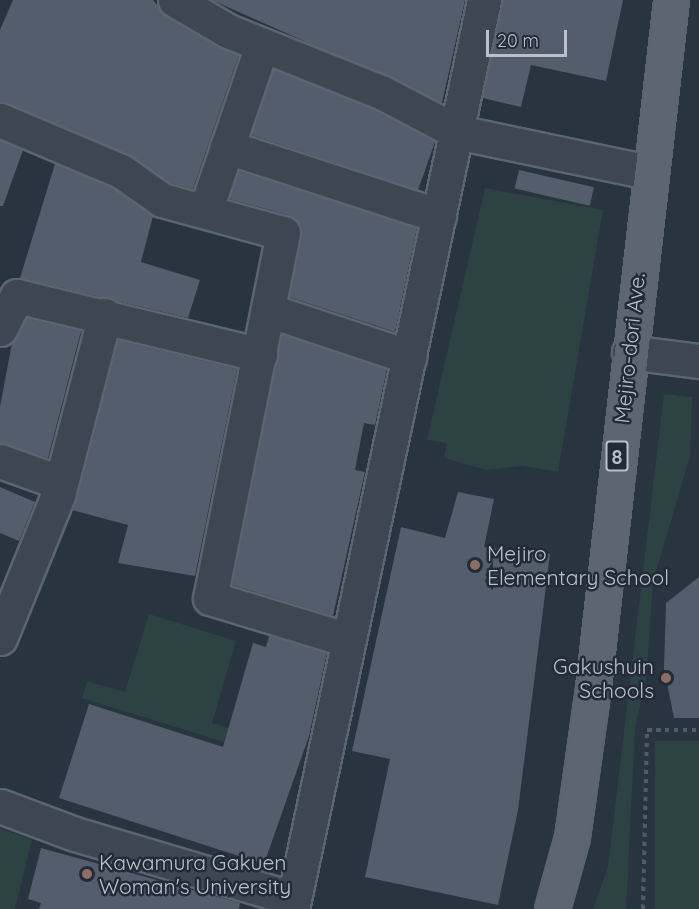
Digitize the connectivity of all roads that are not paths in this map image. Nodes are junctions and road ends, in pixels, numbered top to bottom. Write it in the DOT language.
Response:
graph roads {
  1 [pos="175,0"];
  2 [pos="484,0"];
  3 [pos="671,0"];
  4 [pos="262,45"];
  5 [pos="0,120"];
  6 [pos="457,132"];
  7 [pos="227,147"];
  8 [pos="649,172"];
  9 [pos="206,210"];
  10 [pos="439,216"];
  11 [pos="268,310"];
  12 [pos="105,315"];
  13 [pos="2,316"];
  14 [pos="629,352"];
  15 [pos="260,355"];
  16 [pos="409,357"];
  17 [pos="699,361"];
  18 [pos="0,461"];
  19 [pos="62,483"];
  20 [pos="0,638"];
  21 [pos="348,640"];
  22 [pos="0,806"];
  23 [pos="293,904"];
  24 [pos="552,909"];
  1 -- 4 [label="street"];
  2 -- 6 [label="street"];
  3 -- 8 [label="main road, Mejiro-dori Ave. / 8"];
  4 -- 6 [label="street"];
  4 -- 7 [label="street"];
  5 -- 9 [label="street"];
  6 -- 8 [label="street"];
  6 -- 10 [label="street"];
  7 -- 9 [label="street"];
  7 -- 10 [label="street"];
  8 -- 14 [label="main road, Mejiro-dori Ave. / 8"];
  9 -- 11 [label="street"];
  10 -- 16 [label="street"];
  11 -- 15 [label="street"];
  11 -- 16 [label="street"];
  12 -- 13 [label="street"];
  12 -- 15 [label="street"];
  12 -- 19 [label="street"];
  14 -- 17 [label="street"];
  14 -- 24 [label="main road, Mejiro-dori Ave. / 8"];
  15 -- 21 [label="street"];
  16 -- 21 [label="street"];
  18 -- 19 [label="street"];
  19 -- 20 [label="street"];
  21 -- 23 [label="street"];
  22 -- 23 [label="street"];
}
